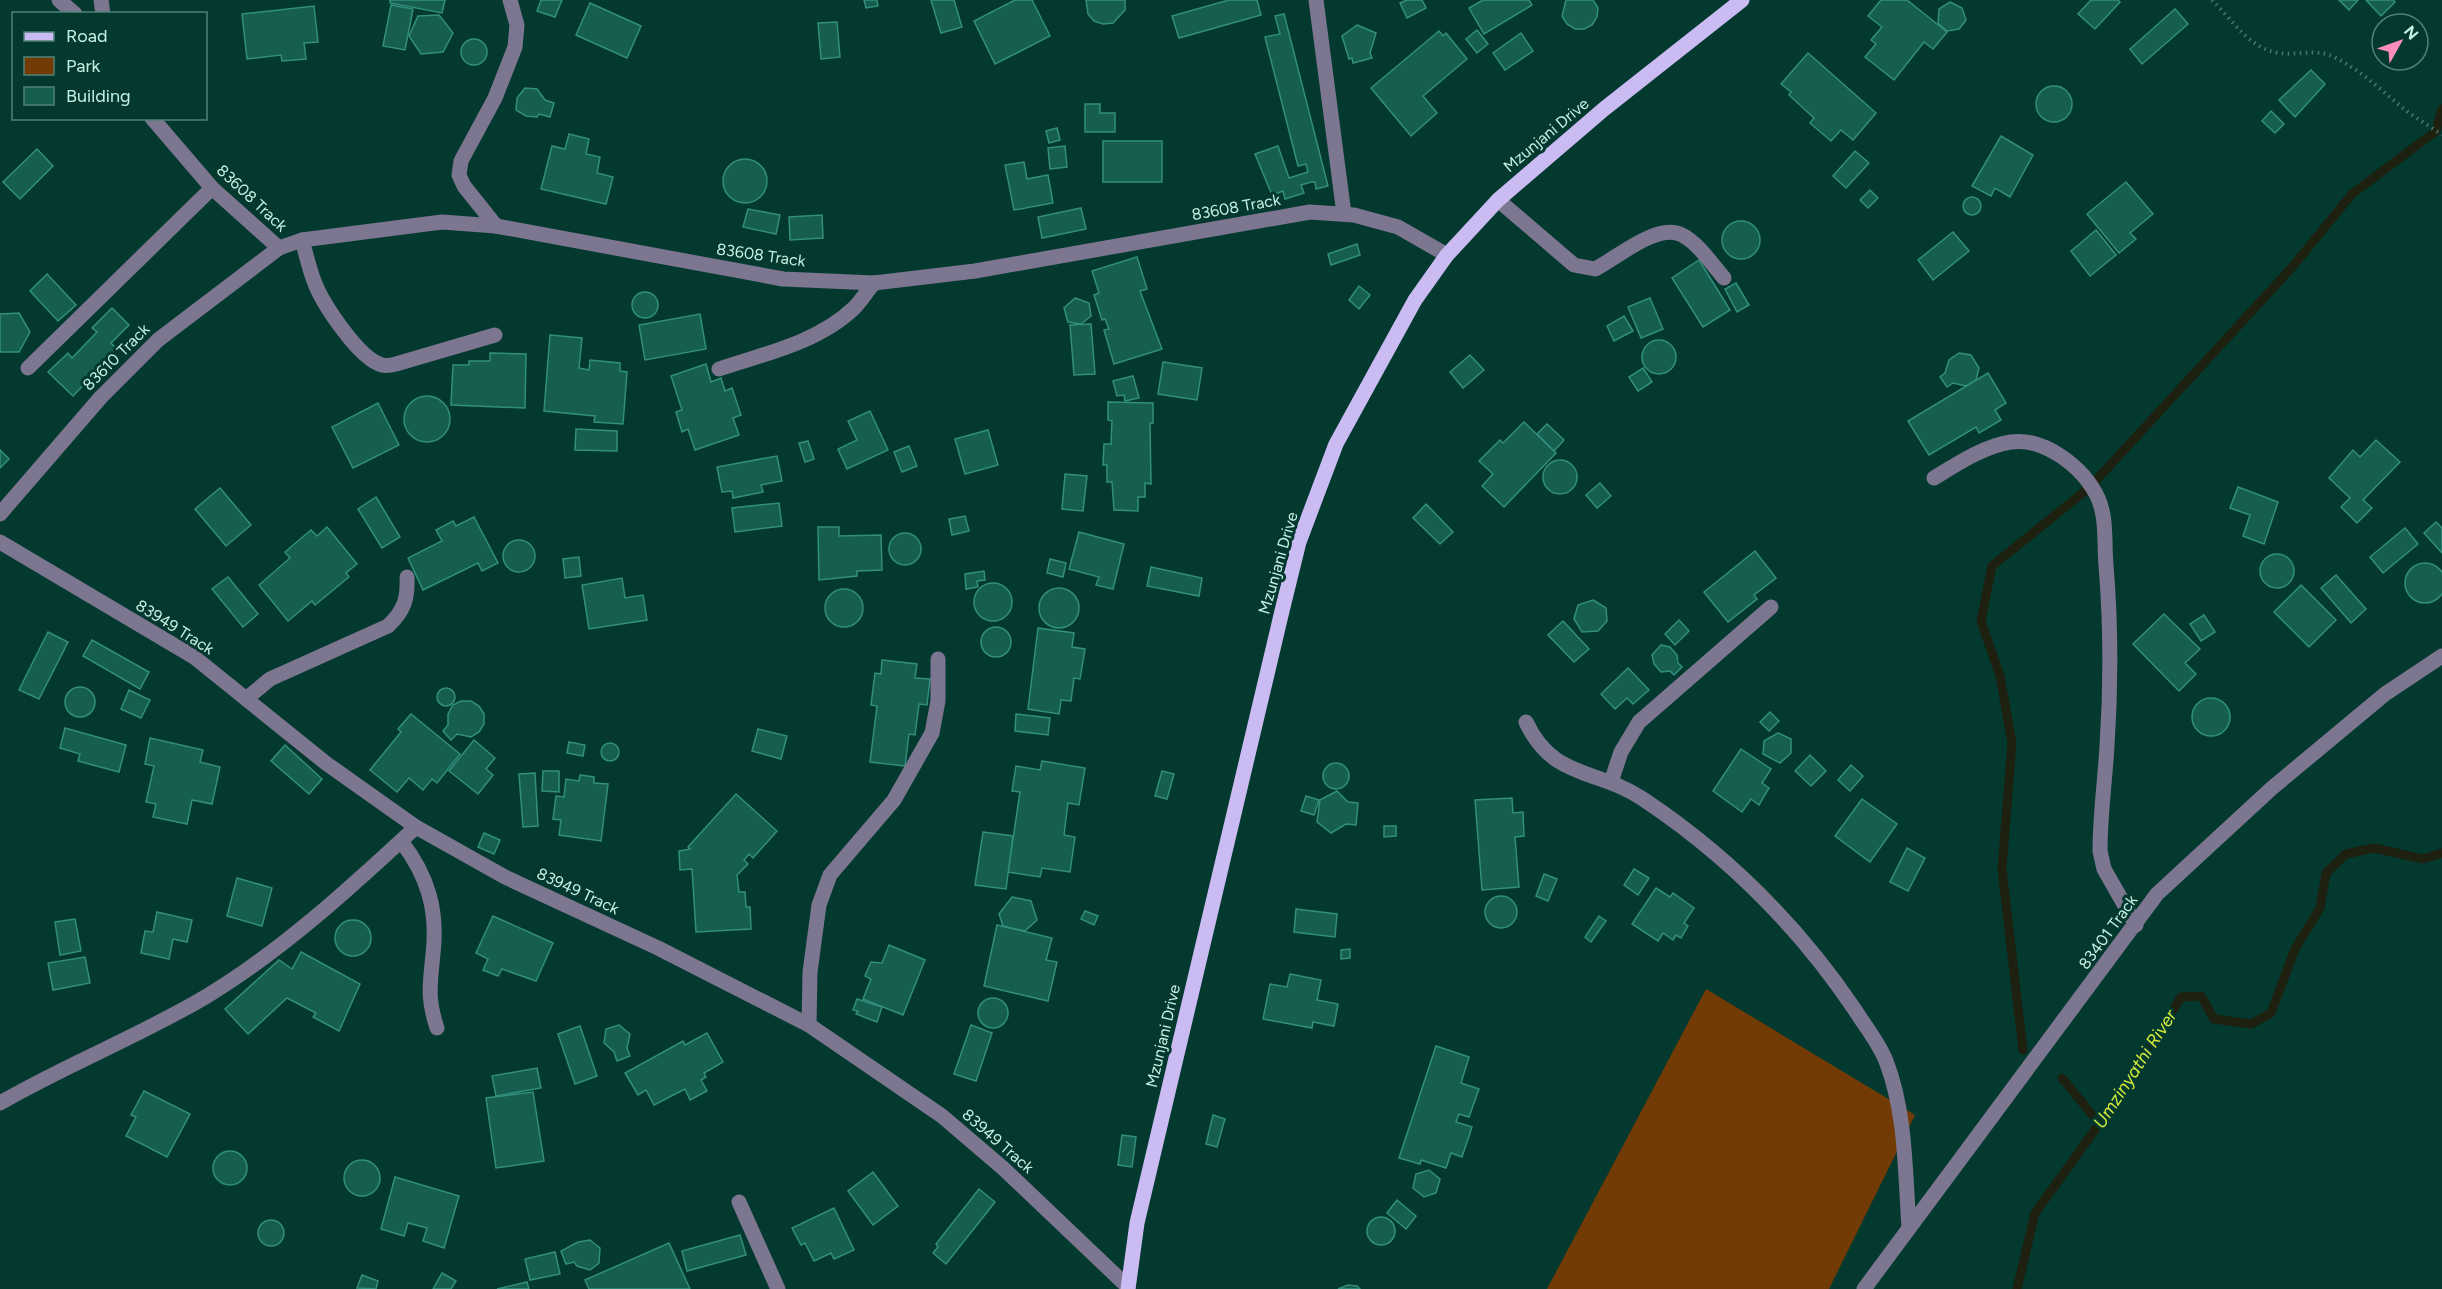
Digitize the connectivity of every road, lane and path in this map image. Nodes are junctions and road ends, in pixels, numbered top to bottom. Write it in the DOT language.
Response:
graph roads {
  1 [pos="59,0"];
  2 [pos="510,0"];
  3 [pos="1316,0"];
  4 [pos="1742,0"];
  5 [pos="2212,0"];
  6 [pos="73,12"];
  7 [pos="154,120"];
  8 [pos="2442,135"];
  9 [pos="213,188"];
  10 [pos="1498,200"];
  11 [pos="1344,214"];
  12 [pos="496,226"];
  13 [pos="302,240"];
  14 [pos="279,248"];
  15 [pos="1447,255"];
  16 [pos="1724,278"];
  17 [pos="874,283"];
  18 [pos="495,335"];
  19 [pos="28,368"];
  20 [pos="719,369"];
  21 [pos="1934,478"];
  22 [pos="0,514"];
  23 [pos="0,542"];
  24 [pos="407,577"];
  25 [pos="1771,607"];
  26 [pos="2442,656"];
  27 [pos="938,659"];
  28 [pos="246,699"];
  29 [pos="1526,722"];
  30 [pos="1611,782"];
  31 [pos="416,827"];
  32 [pos="401,841"];
  33 [pos="2136,925"];
  34 [pos="809,1025"];
  35 [pos="437,1028"];
  36 [pos="0,1103"];
  37 [pos="739,1202"];
  38 [pos="1909,1227"];
  39 [pos="1128,1288"];
  40 [pos="778,1289"];
  41 [pos="1864,1289"];
  1 -- 6 [label="street"];
  2 -- 12 [label="street"];
  3 -- 11 [label="street"];
  4 -- 10 [label="main road, Mzunjani Drive"];
  5 -- 8 [label="path"];
  7 -- 9 [label="street, 83608 Track"];
  9 -- 14 [label="street, 83608 Track"];
  9 -- 19 [label="street"];
  10 -- 15 [label="main road, Mzunjani Drive"];
  10 -- 16 [label="street"];
  11 -- 15 [label="street, 83608 Track"];
  11 -- 17 [label="street, 83608 Track"];
  12 -- 13 [label="street, 83608 Track"];
  12 -- 17 [label="street, 83608 Track"];
  13 -- 14 [label="street, 83608 Track"];
  13 -- 18 [label="street"];
  14 -- 22 [label="street, 83610 Track"];
  15 -- 39 [label="main road, Mzunjani Drive"];
  17 -- 20 [label="street"];
  21 -- 33 [label="street"];
  23 -- 28 [label="street, 83949 Track"];
  24 -- 28 [label="street"];
  25 -- 30 [label="street"];
  26 -- 33 [label="street, 83401 Track"];
  27 -- 34 [label="street"];
  28 -- 31 [label="street, 83949 Track"];
  29 -- 30 [label="street"];
  30 -- 38 [label="street"];
  31 -- 32 [label="street"];
  31 -- 34 [label="street, 83949 Track"];
  32 -- 35 [label="street"];
  32 -- 36 [label="street"];
  33 -- 38 [label="street, 83401 Track"];
  34 -- 39 [label="street, 83949 Track"];
  37 -- 40 [label="street"];
  38 -- 41 [label="street, 83401 Track"];
}
